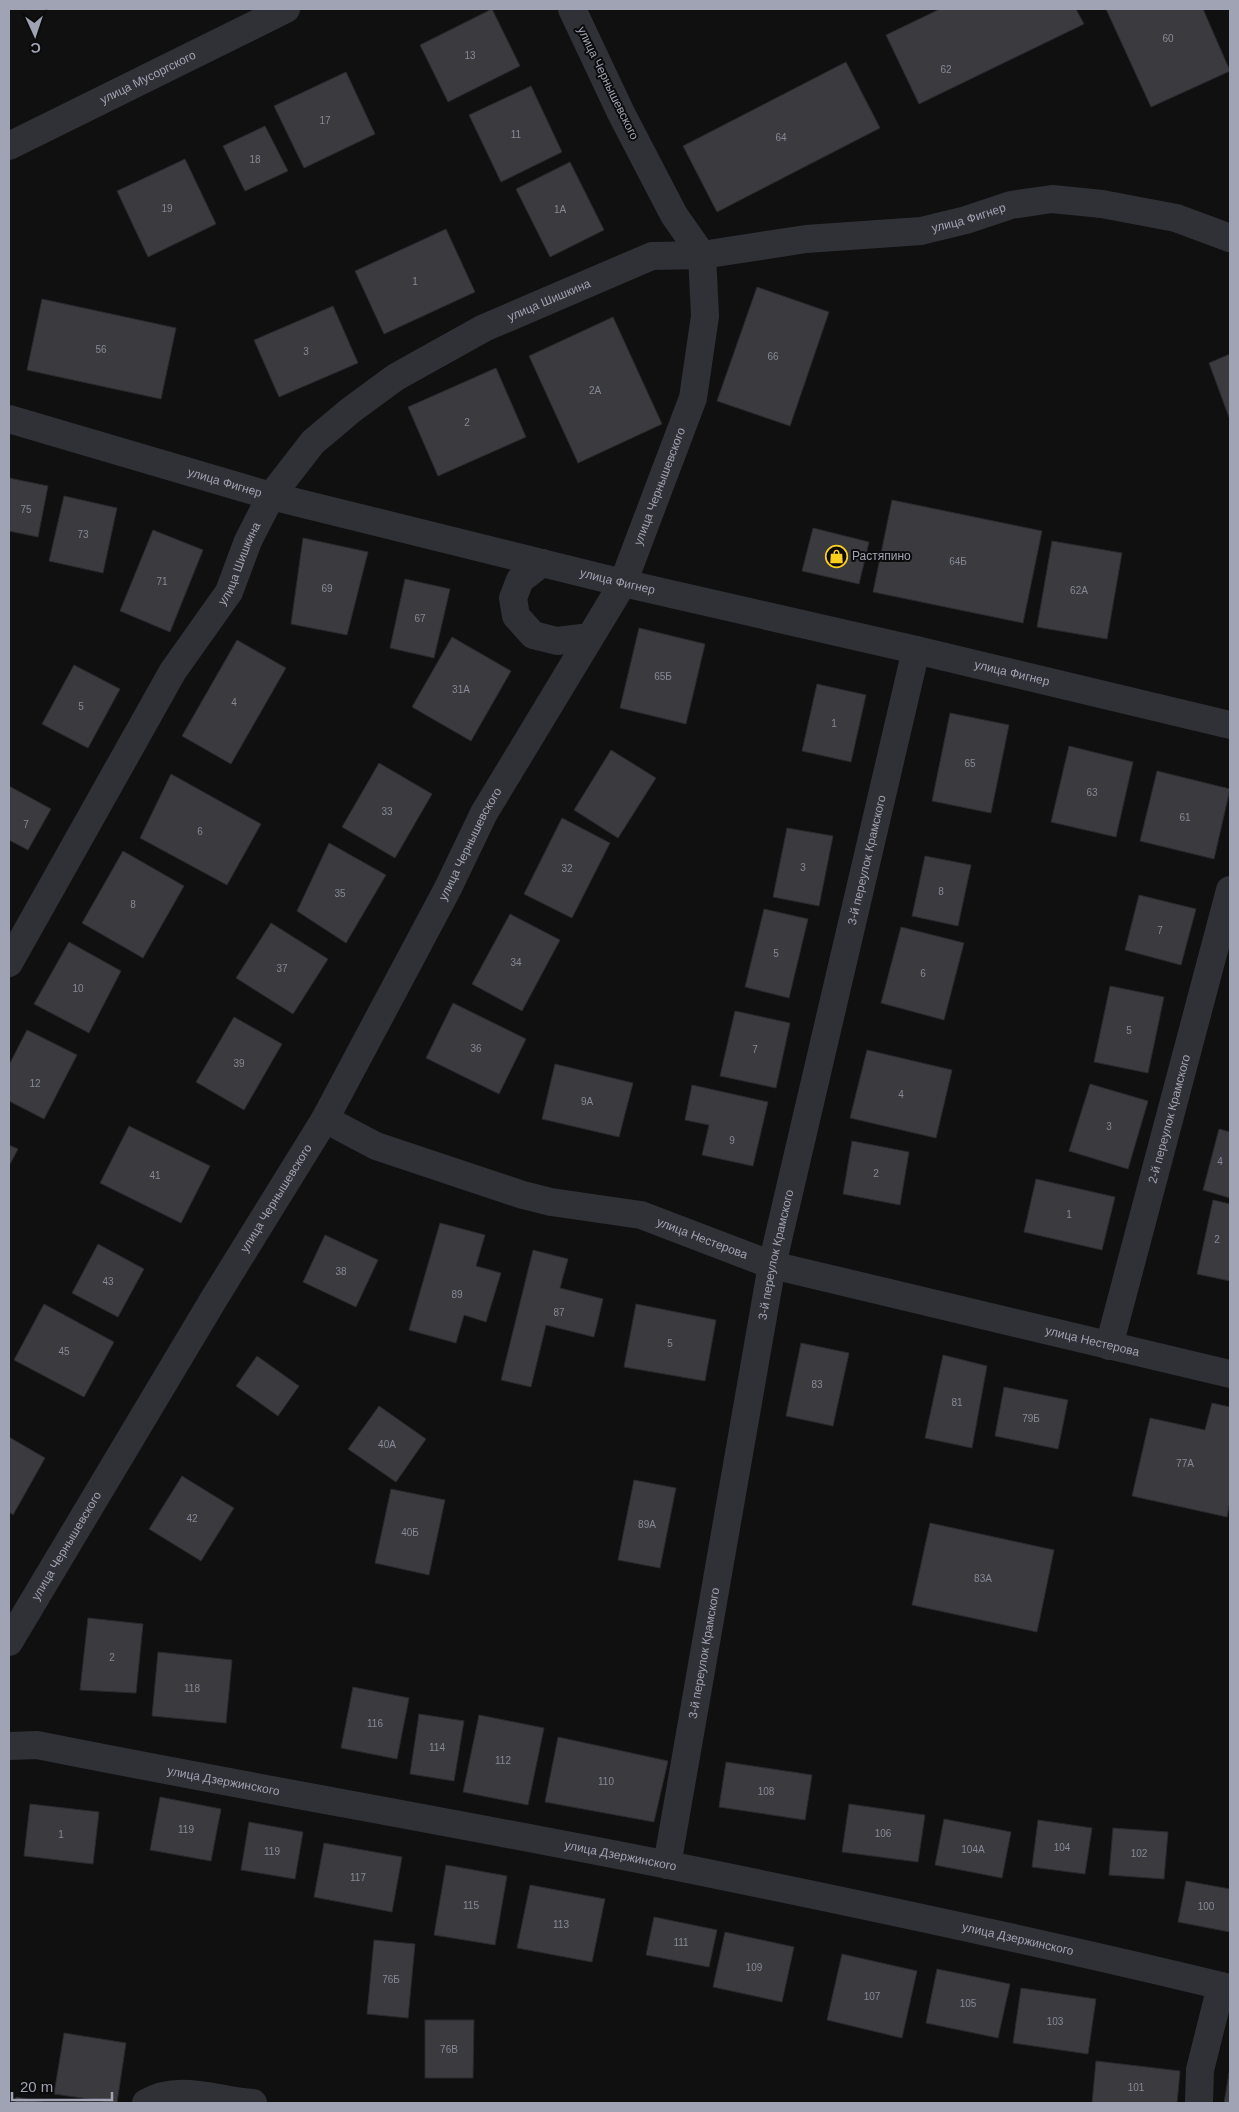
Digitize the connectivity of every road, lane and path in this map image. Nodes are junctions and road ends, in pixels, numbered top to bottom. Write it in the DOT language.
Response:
graph roads {
  1 [pos="286,9"];
  2 [pos="572,9"];
  3 [pos="9,146"];
  4 [pos="1230,238"];
  5 [pos="702,256"];
  6 [pos="9,419"];
  7 [pos="271,496"];
  8 [pos="542,563"];
  9 [pos="623,583"];
  10 [pos="590,637"];
  11 [pos="916,650"];
  12 [pos="1230,725"];
  13 [pos="1230,890"];
  14 [pos="9,963"];
  15 [pos="325,1119"];
  16 [pos="772,1265"];
  17 [pos="1109,1346"];
  18 [pos="1230,1374"];
  19 [pos="9,1642"];
  20 [pos="9,1746"];
  21 [pos="667,1865"];
  22 [pos="1226,1987"];
  23 [pos="146,2103"];
  24 [pos="254,2103"];
  25 [pos="1199,2103"];
  1 -- 3 [label="street, улица Мусоргского"];
  2 -- 5 [label="street, улица Чернышевского"];
  4 -- 5 [label="street, улица Фигнер"];
  5 -- 7 [label="street, улица Шишкина"];
  5 -- 9 [label="street, улица Чернышевского"];
  6 -- 7 [label="street, улица Фигнер"];
  7 -- 8 [label="street, улица Фигнер"];
  7 -- 14 [label="street, улица Шишкина"];
  8 -- 9 [label="street, улица Фигнер"];
  8 -- 10 [label="street"];
  9 -- 10 [label="street, улица Чернышевского"];
  9 -- 11 [label="street, улица Фигнер"];
  10 -- 15 [label="street, улица Чернышевского"];
  11 -- 12 [label="street, улица Фигнер"];
  11 -- 16 [label="street, 3-й переулок Крамского"];
  13 -- 17 [label="street, 2-й переулок Крамского"];
  15 -- 16 [label="street, улица Нестерова"];
  15 -- 19 [label="street, улица Чернышевского"];
  16 -- 17 [label="street, улица Нестерова"];
  16 -- 21 [label="street, 3-й переулок Крамского"];
  17 -- 18 [label="street, улица Нестерова"];
  20 -- 21 [label="street, улица Дзержинского"];
  21 -- 22 [label="street, улица Дзержинского"];
  22 -- 25 [label="street"];
  23 -- 24 [label="street"];
}
